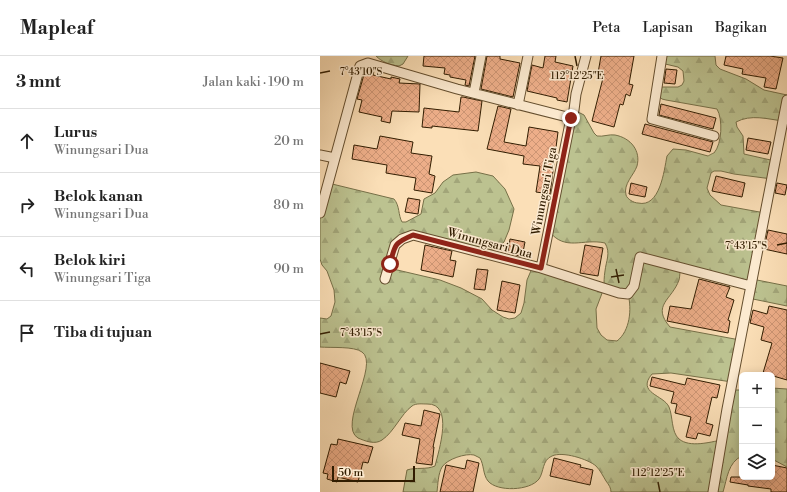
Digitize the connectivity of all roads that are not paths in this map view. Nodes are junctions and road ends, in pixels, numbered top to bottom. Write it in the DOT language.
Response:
graph roads {
  1 [pos="482,56"];
  2 [pos="528,56"];
  3 [pos="586,56"];
  4 [pos="662,56"];
  5 [pos="474,93"];
  6 [pos="787,100"];
  7 [pos="518,105"];
  8 [pos="571,118"];
  9 [pos="714,136"];
  10 [pos="320,155"];
  11 [pos="335,158"];
  12 [pos="320,213"];
  13 [pos="541,268"];
  14 [pos="385,279"];
  15 [pos="751,286"];
  16 [pos="713,492"];
  1 -- 5 [label="street"];
  2 -- 7 [label="street"];
  3 -- 8 [label="street, Winungsari Tiga"];
  4 -- 9 [label="street"];
  5 -- 7 [label="street"];
  5 -- 11 [label="street"];
  6 -- 15 [label="street"];
  7 -- 8 [label="street"];
  8 -- 13 [label="street, Winungsari Tiga"];
  10 -- 11 [label="street"];
  11 -- 12 [label="street"];
  13 -- 14 [label="street, Winungsari Dua"];
  13 -- 15 [label="street, Winungsari Dua"];
  15 -- 16 [label="street"];
}
